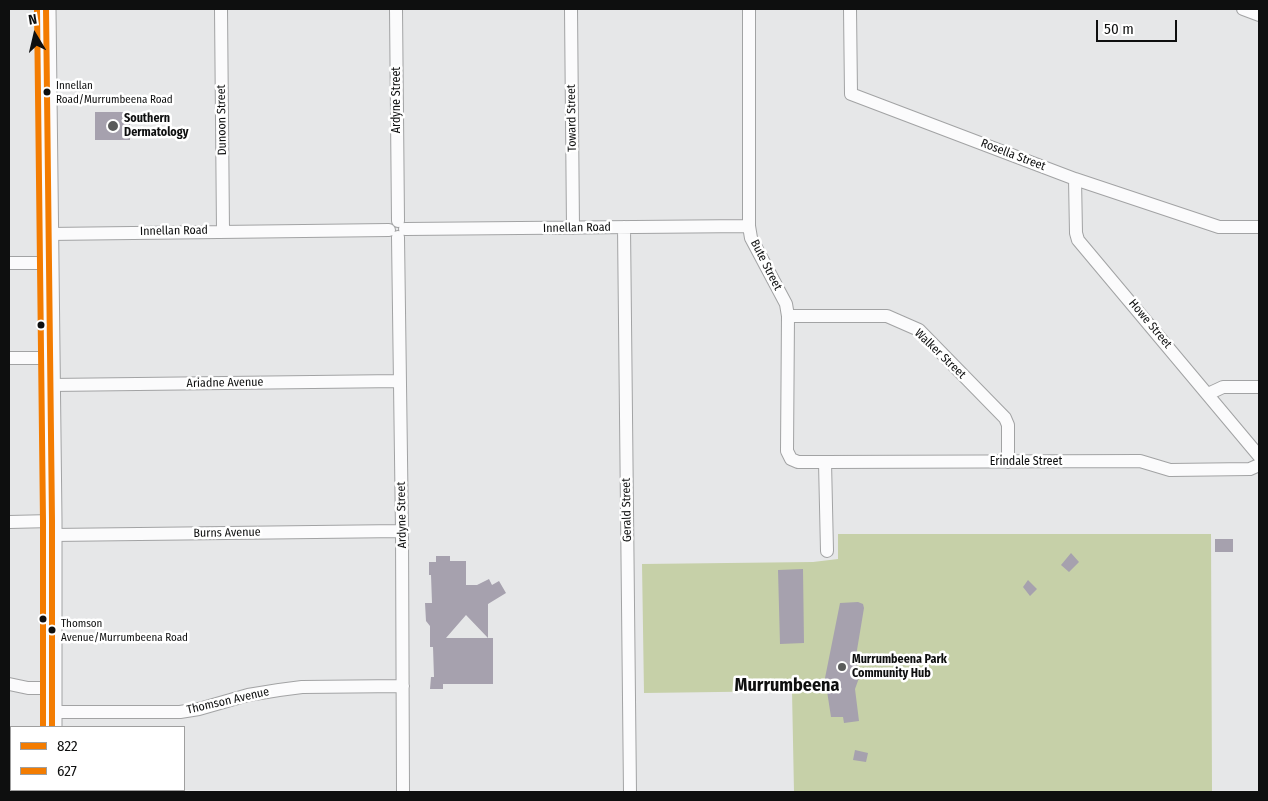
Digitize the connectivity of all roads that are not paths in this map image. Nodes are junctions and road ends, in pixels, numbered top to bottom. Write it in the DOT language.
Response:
graph roads {
  1 [pos="46,9"];
  2 [pos="221,9"];
  3 [pos="396,9"];
  4 [pos="570,9"];
  5 [pos="749,9"];
  6 [pos="850,9"];
  7 [pos="1243,9"];
  8 [pos="1259,15"];
  9 [pos="1075,178"];
  10 [pos="749,226"];
  11 [pos="624,227"];
  12 [pos="1259,227"];
  13 [pos="573,228"];
  14 [pos="398,229"];
  15 [pos="223,231"];
  16 [pos="48,234"];
  17 [pos="9,263"];
  18 [pos="48,263"];
  19 [pos="788,316"];
  20 [pos="9,358"];
  21 [pos="49,358"];
  22 [pos="400,381"];
  23 [pos="50,385"];
  24 [pos="1259,387"];
  25 [pos="1208,394"];
  26 [pos="1259,456"];
  27 [pos="791,458"];
  28 [pos="825,462"];
  29 [pos="1008,462"];
  30 [pos="1259,465"];
  31 [pos="9,522"];
  32 [pos="52,528"];
  33 [pos="402,531"];
  34 [pos="827,551"];
  35 [pos="11,684"];
  36 [pos="52,684"];
  37 [pos="403,686"];
  38 [pos="52,719"];
  39 [pos="403,792"];
  40 [pos="630,792"];
  1 -- 16 [label="main road"];
  2 -- 15 [label="street, Dunoon Street"];
  3 -- 14 [label="street, Ardyne Street"];
  4 -- 13 [label="street, Toward Street"];
  5 -- 10 [label="street, Bute Street"];
  6 -- 9 [label="street, Rosella Street"];
  7 -- 8 [label="street"];
  9 -- 12 [label="street, Rosella Street"];
  9 -- 25 [label="street, Howe Street"];
  10 -- 11 [label="street, Innellan Road"];
  10 -- 19 [label="street, Bute Street"];
  11 -- 13 [label="street, Innellan Road"];
  11 -- 40 [label="street, Gerald Street"];
  13 -- 14 [label="street, Innellan Road"];
  14 -- 15 [label="street, Innellan Road"];
  14 -- 22 [label="street, Ardyne Street"];
  15 -- 16 [label="street, Innellan Road"];
  16 -- 18 [label="main road"];
  17 -- 18 [label="street"];
  18 -- 21 [label="main road"];
  19 -- 27 [label="street, Bute Street"];
  19 -- 29 [label="street, Walker Street"];
  20 -- 21 [label="street"];
  21 -- 23 [label="main road"];
  22 -- 23 [label="street, Ariadne Avenue"];
  22 -- 33 [label="street, Ardyne Street"];
  23 -- 32 [label="main road"];
  24 -- 25 [label="street"];
  25 -- 26 [label="street, Howe Street"];
  27 -- 28 [label="street, Erindale Street"];
  28 -- 29 [label="street, Erindale Street"];
  28 -- 34 [label="street"];
  29 -- 30 [label="street, Erindale Street"];
  31 -- 32 [label="street, Burns Avenue"];
  32 -- 33 [label="street, Burns Avenue"];
  32 -- 36 [label="main road"];
  33 -- 37 [label="street, Ardyne Street"];
  35 -- 36 [label="street"];
  36 -- 38 [label="main road"];
  37 -- 38 [label="street, Thomson Avenue"];
  37 -- 39 [label="street, Ardyne Street"];
}
